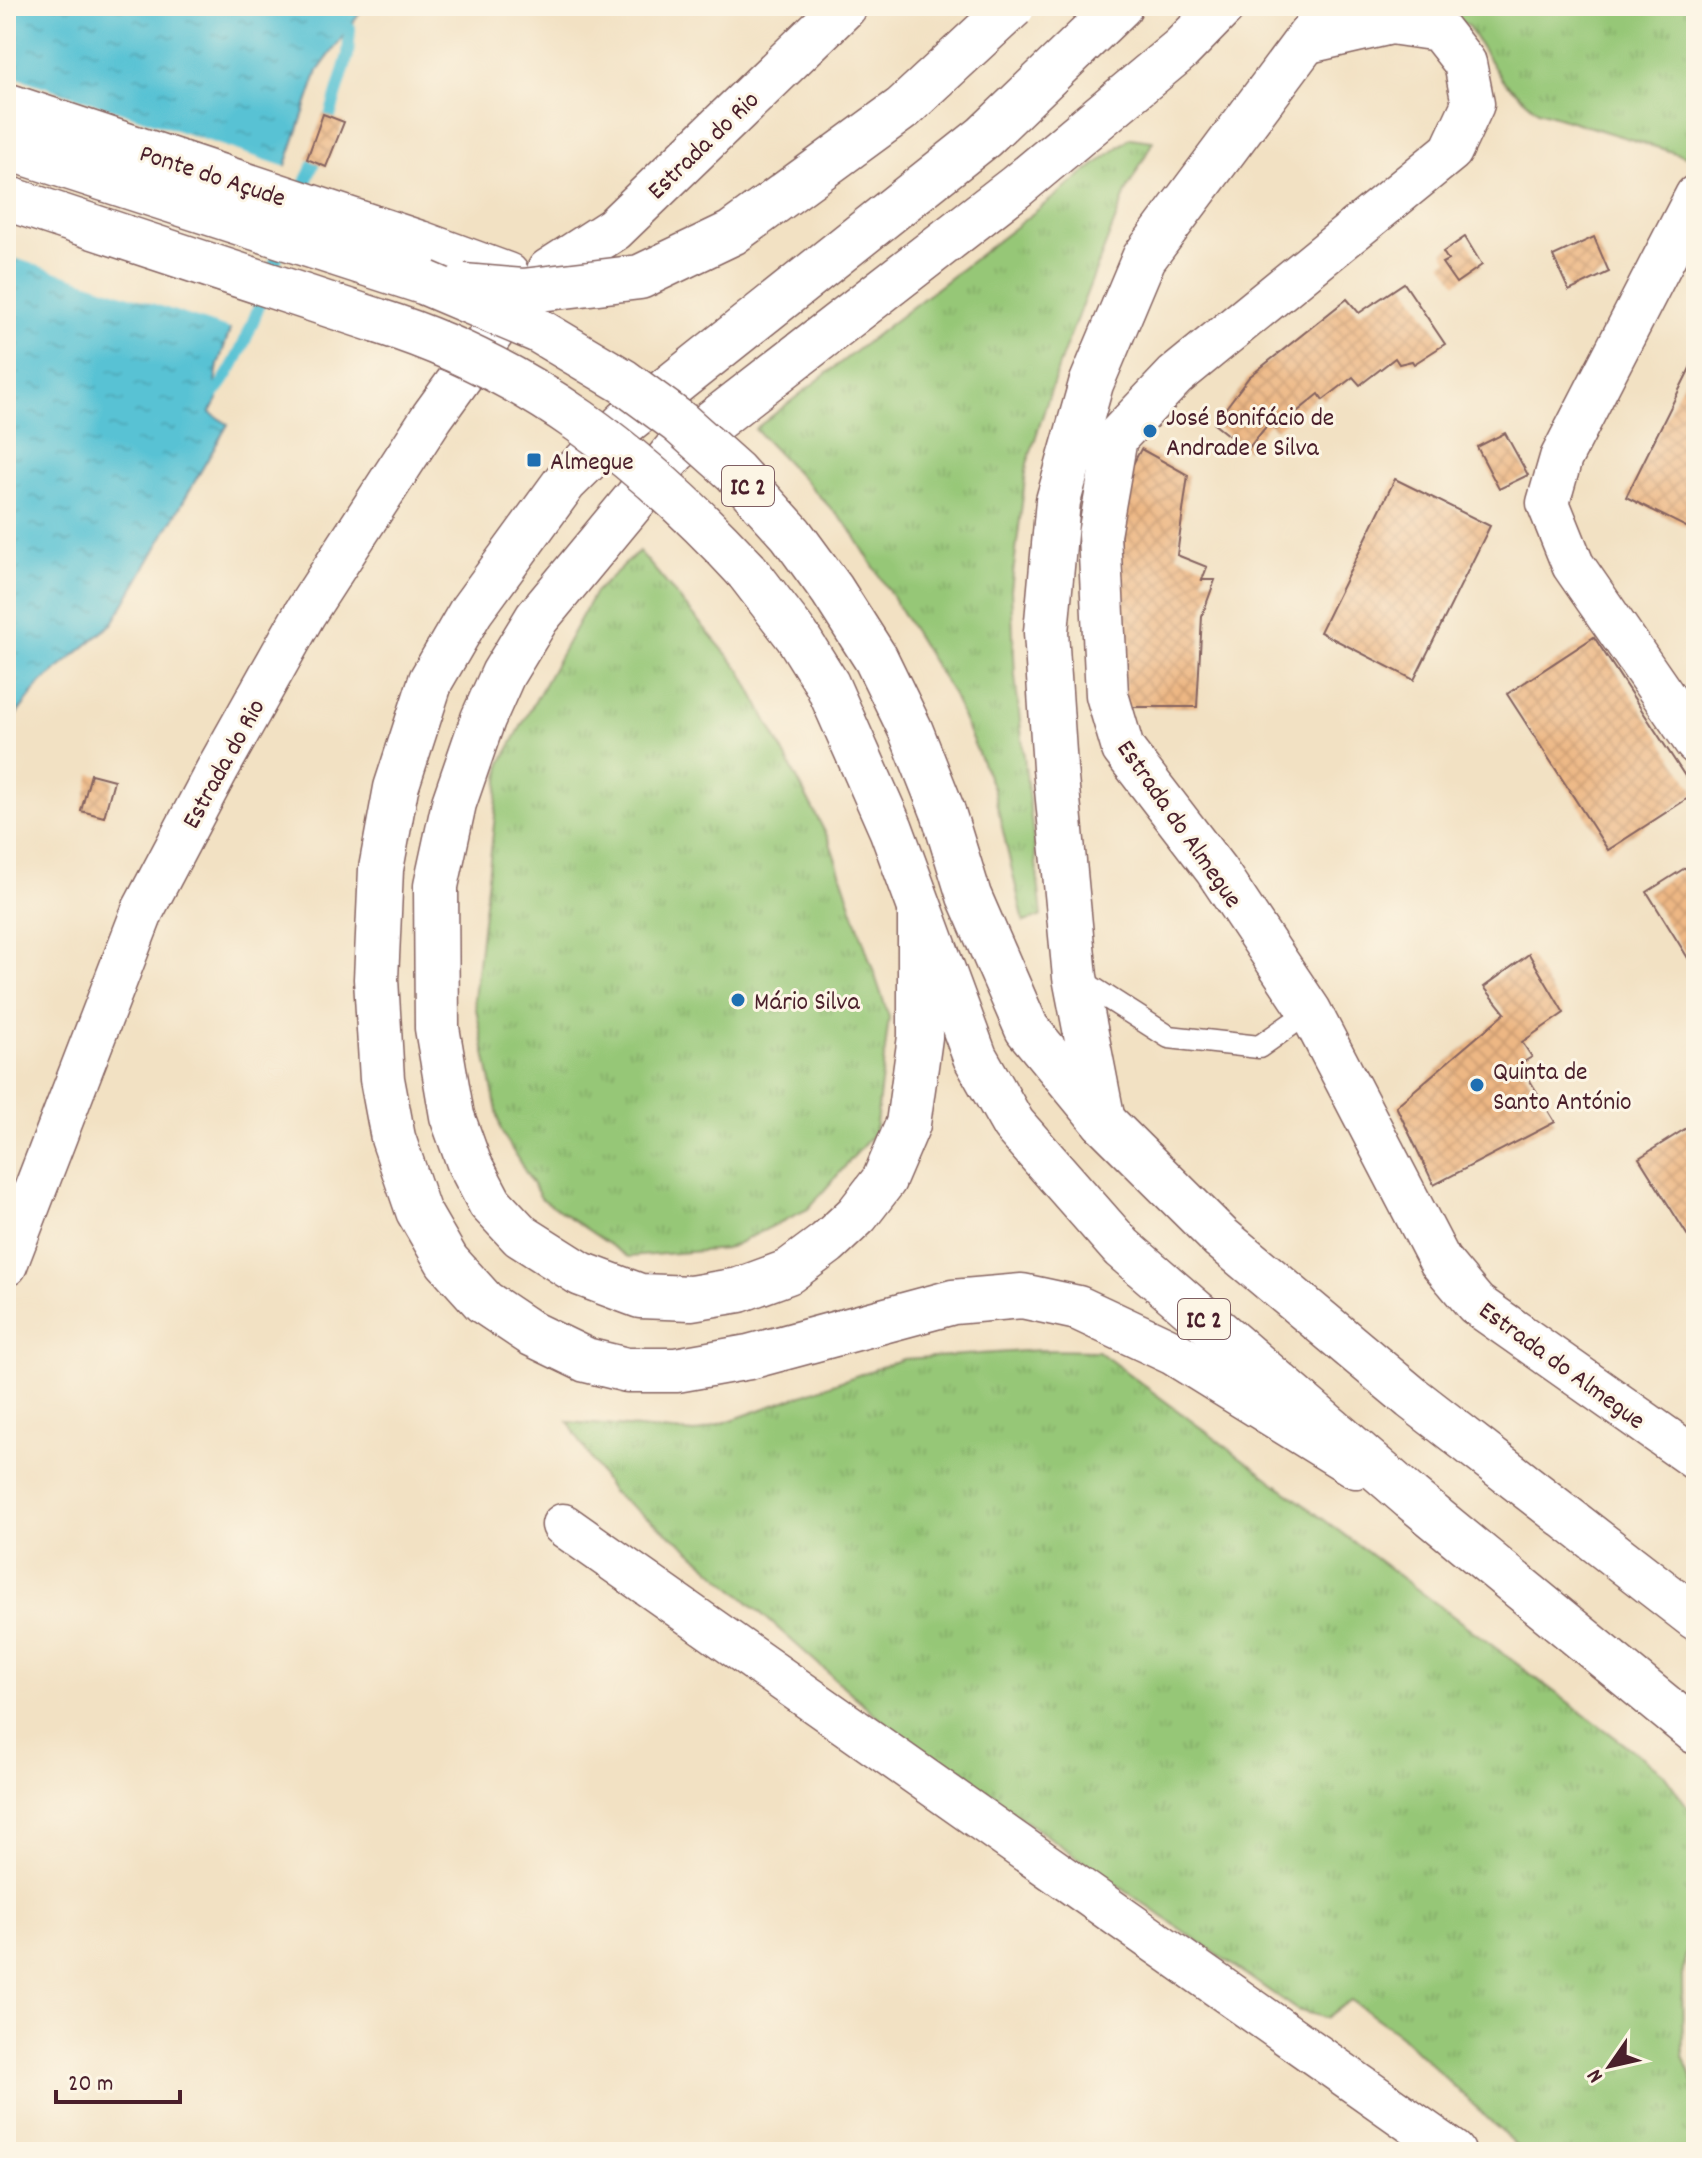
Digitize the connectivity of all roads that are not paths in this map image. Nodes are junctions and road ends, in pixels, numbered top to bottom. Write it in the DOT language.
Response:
graph roads {
  1 [pos="845,6"];
  2 [pos="1013,6"];
  3 [pos="1120,6"];
  4 [pos="1223,6"];
  5 [pos="1332,6"];
  6 [pos="1304,43"];
  7 [pos="6,105"];
  8 [pos="6,147"];
  9 [pos="1696,196"];
  10 [pos="6,198"];
  11 [pos="423,263"];
  12 [pos="524,283"];
  13 [pos="1696,743"];
  14 [pos="920,911"];
  15 [pos="1075,977"];
  16 [pos="1310,1011"];
  17 [pos="1103,1121"];
  18 [pos="6,1265"];
  19 [pos="1696,1459"];
  20 [pos="1411,1498"];
  21 [pos="563,1525"];
  22 [pos="1696,1618"];
  23 [pos="1696,1732"];
  24 [pos="1454,2152"];
  1 -- 12 [label="main road, Estrada do Rio"];
  2 -- 11 [label="main road, bridge"];
  3 -- 20 [label="main road"];
  4 -- 14 [label="main road"];
  5 -- 6 [label="main road"];
  6 -- 15 [label="main road"];
  6 -- 16 [label="street, Estrada do Almegue"];
  7 -- 11 [label="main road, Ponte do Açude"];
  8 -- 11 [label="main road, IC 2"];
  9 -- 13 [label="street"];
  10 -- 14 [label="main road, IC 2, bridge"];
  11 -- 12 [label="main road"];
  11 -- 17 [label="main road, IC 2, bridge"];
  12 -- 18 [label="street, Estrada do Rio"];
  14 -- 20 [label="main road, IC 2"];
  15 -- 16 [label="lane"];
  15 -- 17 [label="main road"];
  16 -- 19 [label="street, Estrada do Almegue"];
  17 -- 22 [label="main road, IC 2"];
  20 -- 23 [label="main road, IC 2"];
  21 -- 24 [label="street"];
}
